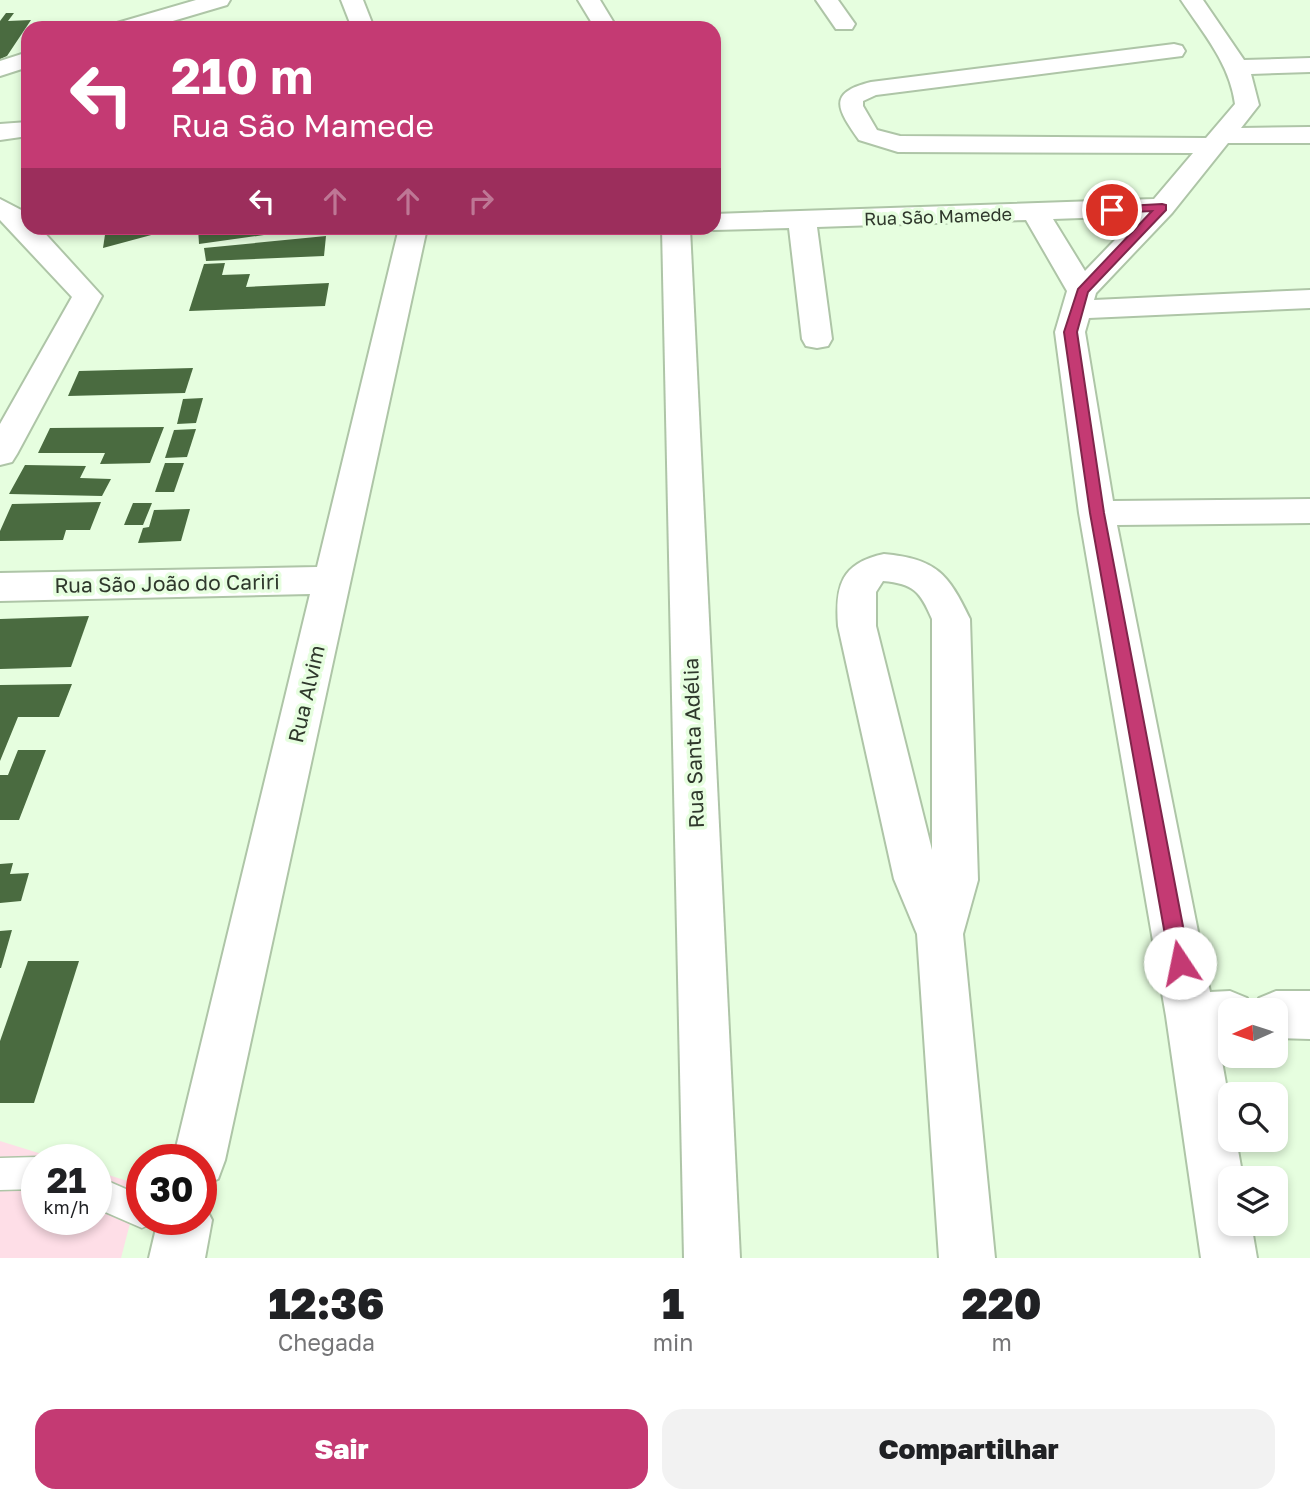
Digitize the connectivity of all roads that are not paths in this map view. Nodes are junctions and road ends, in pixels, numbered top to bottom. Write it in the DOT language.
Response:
graph roads {
  1 [pos="219,0"];
  2 [pos="352,0"];
  3 [pos="589,0"];
  4 [pos="827,0"];
  5 [pos="1192,0"];
  6 [pos="148,21"];
  7 [pos="360,21"];
  8 [pos="602,21"];
  9 [pos="844,24"];
  10 [pos="1174,51"];
  11 [pos="21,62"];
  12 [pos="1310,65"];
  13 [pos="1235,67"];
  14 [pos="0,69"];
  15 [pos="21,130"];
  16 [pos="0,132"];
  17 [pos="1310,135"];
  18 [pos="1219,141"];
  19 [pos="1162,207"];
  20 [pos="1036,213"];
  21 [pos="802,221"];
  22 [pos="721,222"];
  23 [pos="37,235"];
  24 [pos="410,235"];
  25 [pos="676,235"];
  26 [pos="1310,299"];
  27 [pos="1079,301"];
  28 [pos="817,339"];
  29 [pos="0,454"];
  30 [pos="1310,511"];
  31 [pos="1097,513"];
  32 [pos="333,580"];
  33 [pos="0,587"];
  34 [pos="940,934"];
  35 [pos="1288,1015"];
  36 [pos="1310,1015"];
  37 [pos="1210,1016"];
  38 [pos="203,1144"];
  39 [pos="21,1173"];
  40 [pos="0,1174"];
  41 [pos="712,1258"];
  42 [pos="968,1258"];
  43 [pos="1229,1258"];
  1 -- 6 [label="street"];
  2 -- 7 [label="street"];
  3 -- 8 [label="street"];
  4 -- 9 [label="street"];
  5 -- 13 [label="street"];
  10 -- 18 [label="street"];
  11 -- 14 [label="street"];
  12 -- 13 [label="street"];
  13 -- 18 [label="street"];
  15 -- 16 [label="street"];
  17 -- 18 [label="street"];
  18 -- 19 [label="street"];
  19 -- 20 [label="street, Rua São Mamede"];
  19 -- 27 [label="street"];
  20 -- 21 [label="street, Rua São Mamede"];
  20 -- 27 [label="street"];
  21 -- 22 [label="street, Rua São Mamede"];
  21 -- 28 [label="street"];
  23 -- 29 [label="street"];
  24 -- 32 [label="street, Rua Alvim"];
  25 -- 41 [label="street, Rua Santa Adélia"];
  26 -- 27 [label="street"];
  27 -- 31 [label="street"];
  30 -- 31 [label="street"];
  31 -- 37 [label="street"];
  32 -- 33 [label="street, Rua São João do Cariri"];
  32 -- 38 [label="street, Rua Alvim"];
  34 -- 34 [label="street"];
  34 -- 42 [label="street"];
  35 -- 36 [label="street"];
  37 -- 43 [label="street"];
  39 -- 40 [label="lane"];
}
